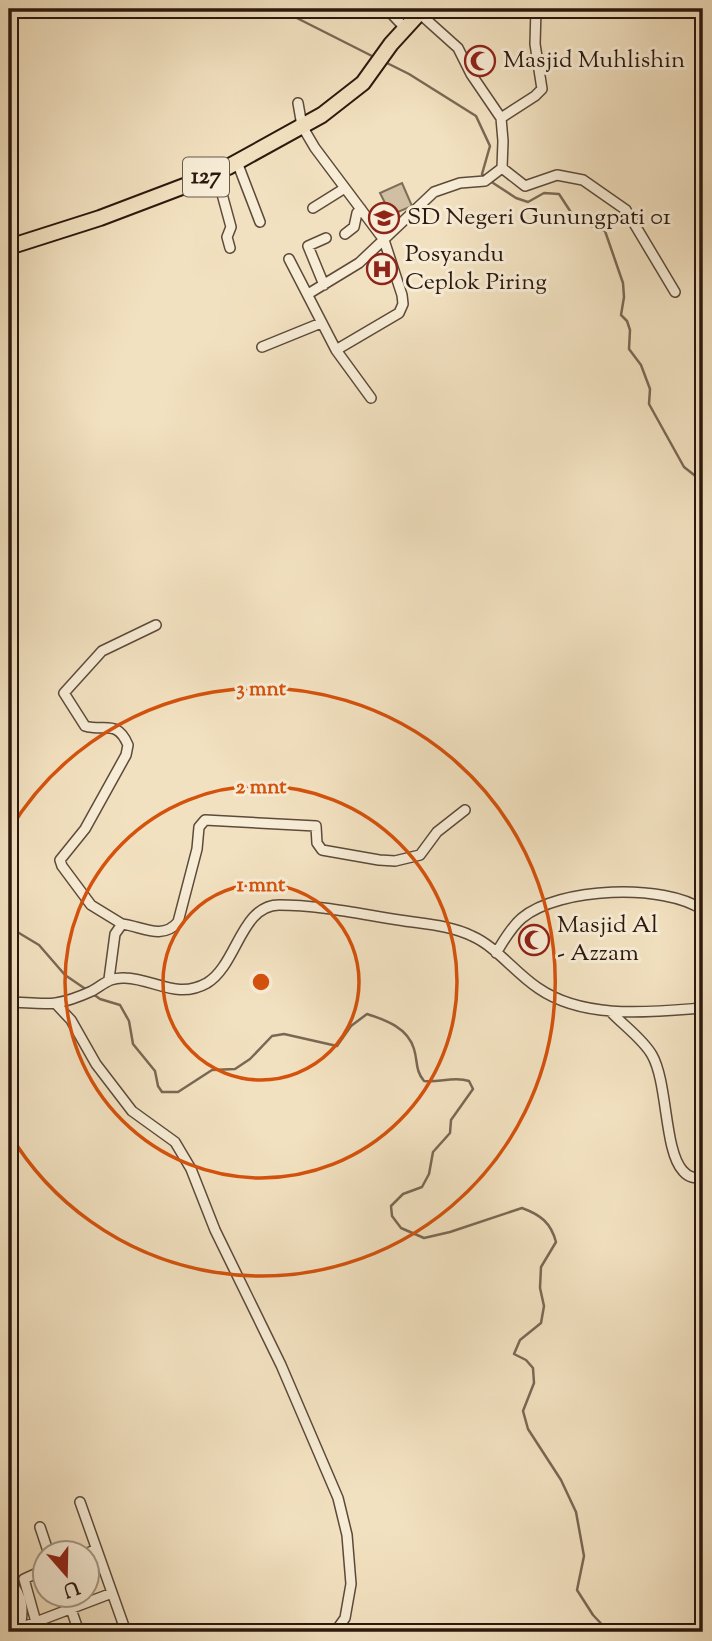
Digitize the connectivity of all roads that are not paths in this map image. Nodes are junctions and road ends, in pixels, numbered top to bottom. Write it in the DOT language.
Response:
graph roads {
  1 [pos="387,9"];
  2 [pos="536,9"];
  3 [pos="421,11"];
  4 [pos="406,29"];
  5 [pos="298,103"];
  6 [pos="501,118"];
  7 [pos="302,126"];
  8 [pos="237,162"];
  9 [pos="502,168"];
  10 [pos="216,172"];
  11 [pos="345,188"];
  12 [pos="313,208"];
  13 [pos="361,209"];
  14 [pos="260,222"];
  15 [pos="345,234"];
  16 [pos="326,238"];
  17 [pos="384,240"];
  18 [pos="9,247"];
  19 [pos="230,248"];
  20 [pos="289,259"];
  21 [pos="324,285"];
  22 [pos="676,292"];
  23 [pos="308,294"];
  24 [pos="321,323"];
  25 [pos="262,347"];
  26 [pos="336,350"];
  27 [pos="371,398"];
  28 [pos="156,625"];
  29 [pos="465,810"];
  30 [pos="703,910"];
  31 [pos="121,924"];
  32 [pos="496,953"];
  33 [pos="109,979"];
  34 [pos="9,1002"];
  35 [pos="55,1003"];
  36 [pos="703,1009"];
  37 [pos="610,1011"];
  38 [pos="703,1178"];
  39 [pos="80,1502"];
  40 [pos="40,1527"];
  41 [pos="44,1540"];
  42 [pos="93,1540"];
  43 [pos="102,1566"];
  44 [pos="32,1575"];
  45 [pos="9,1580"];
  46 [pos="112,1593"];
  47 [pos="102,1597"];
  48 [pos="32,1608"];
  49 [pos="33,1610"];
  50 [pos="68,1610"];
  51 [pos="71,1610"];
  52 [pos="36,1622"];
  53 [pos="19,1632"];
  54 [pos="31,1632"];
  55 [pos="79,1632"];
  56 [pos="126,1632"];
  57 [pos="335,1632"];
  1 -- 4 [label="street"];
  2 -- 6 [label="street"];
  3 -- 4 [label="main road, 127"];
  3 -- 6 [label="street"];
  4 -- 7 [label="main road, 127"];
  5 -- 7 [label="street"];
  6 -- 9 [label="street"];
  7 -- 8 [label="main road, 127"];
  7 -- 11 [label="street"];
  8 -- 10 [label="main road, 127"];
  8 -- 14 [label="street"];
  9 -- 17 [label="street"];
  9 -- 22 [label="street"];
  10 -- 18 [label="main road, 127"];
  10 -- 19 [label="street"];
  11 -- 12 [label="street"];
  11 -- 13 [label="street"];
  13 -- 15 [label="street"];
  13 -- 17 [label="street"];
  16 -- 21 [label="street"];
  17 -- 21 [label="street"];
  17 -- 26 [label="street"];
  20 -- 23 [label="street"];
  21 -- 23 [label="street"];
  23 -- 24 [label="street"];
  24 -- 25 [label="street"];
  24 -- 26 [label="street"];
  26 -- 27 [label="street"];
  28 -- 31 [label="street"];
  29 -- 31 [label="street"];
  30 -- 32 [label="street"];
  31 -- 33 [label="street"];
  32 -- 33 [label="street"];
  32 -- 37 [label="street"];
  33 -- 35 [label="street"];
  34 -- 35 [label="street"];
  35 -- 57 [label="street"];
  36 -- 37 [label="street"];
  37 -- 38 [label="street"];
  39 -- 42 [label="street"];
  40 -- 41 [label="street"];
  43 -- 46 [label="street"];
  44 -- 48 [label="street"];
  45 -- 53 [label="street"];
  46 -- 47 [label="street"];
  46 -- 56 [label="street"];
  49 -- 52 [label="street"];
  50 -- 52 [label="street"];
  51 -- 55 [label="street"];
  52 -- 54 [label="street"];
}
